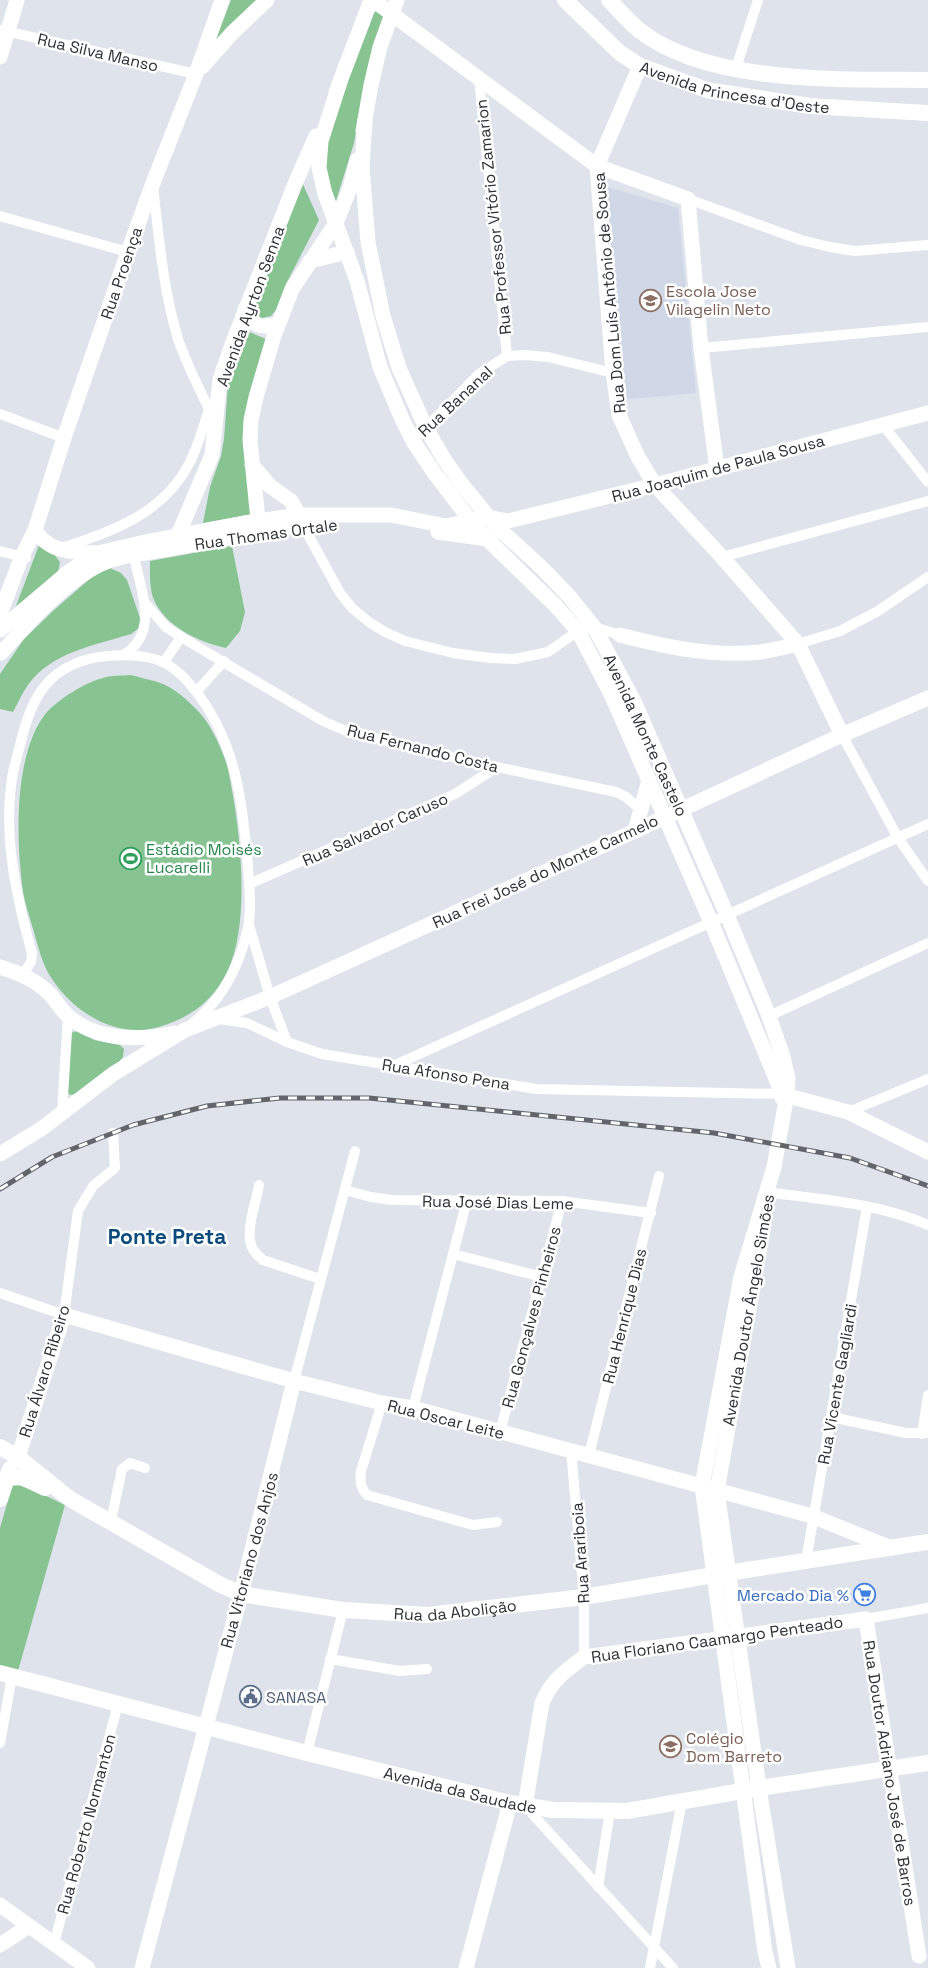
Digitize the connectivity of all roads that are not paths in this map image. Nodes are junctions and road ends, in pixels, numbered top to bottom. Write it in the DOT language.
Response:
graph roads {
  1 [pos="17,0"];
  2 [pos="222,0"];
  3 [pos="266,0"];
  4 [pos="372,0"];
  5 [pos="565,0"];
  6 [pos="609,0"];
  7 [pos="758,0"];
  8 [pos="395,7"];
  9 [pos="4,31"];
  10 [pos="0,57"];
  11 [pos="640,66"];
  12 [pos="736,68"];
  13 [pos="196,74"];
  14 [pos="479,78"];
  15 [pos="928,80"];
  16 [pos="340,82"];
  17 [pos="928,113"];
  18 [pos="365,121"];
  19 [pos="597,166"];
  20 [pos="153,182"];
  21 [pos="688,199"];
  22 [pos="0,216"];
  23 [pos="336,223"];
  24 [pos="928,245"];
  25 [pos="128,252"];
  26 [pos="347,252"];
  27 [pos="310,260"];
  28 [pos="245,310"];
  29 [pos="278,325"];
  30 [pos="928,327"];
  31 [pos="702,348"];
  32 [pos="506,356"];
  33 [pos="614,374"];
  34 [pos="212,411"];
  35 [pos="928,412"];
  36 [pos="0,414"];
  37 [pos="883,425"];
  38 [pos="426,428"];
  39 [pos="64,438"];
  40 [pos="413,441"];
  41 [pos="252,465"];
  42 [pos="716,469"];
  43 [pos="928,482"];
  44 [pos="655,485"];
  45 [pos="928,501"];
  46 [pos="488,517"];
  47 [pos="258,520"];
  48 [pos="300,520"];
  49 [pos="471,521"];
  50 [pos="505,526"];
  51 [pos="35,530"];
  52 [pos="178,535"];
  53 [pos="487,539"];
  54 [pos="145,542"];
  55 [pos="61,548"];
  56 [pos="0,551"];
  57 [pos="98,553"];
  58 [pos="25,555"];
  59 [pos="134,556"];
  60 [pos="722,557"];
  61 [pos="64,576"];
  62 [pos="928,577"];
  63 [pos="144,602"];
  64 [pos="3,622"];
  65 [pos="594,627"];
  66 [pos="578,631"];
  67 [pos="620,635"];
  68 [pos="181,637"];
  69 [pos="798,644"];
  70 [pos="1,654"];
  71 [pos="125,654"];
  72 [pos="224,661"];
  73 [pos="164,662"];
  74 [pos="197,691"];
  75 [pos="928,698"];
  76 [pos="842,735"];
  77 [pos="497,767"];
  78 [pos="648,780"];
  79 [pos="681,809"];
  80 [pos="641,810"];
  81 [pos="665,816"];
  82 [pos="928,824"];
  83 [pos="635,831"];
  84 [pos="898,838"];
  85 [pos="928,881"];
  86 [pos="249,884"];
  87 [pos="727,915"];
  88 [pos="711,922"];
  89 [pos="249,924"];
  90 [pos="928,943"];
  91 [pos="0,967"];
  92 [pos="22,974"];
  93 [pos="270,997"];
  94 [pos="68,1015"];
  95 [pos="768,1016"];
  96 [pos="216,1018"];
  97 [pos="185,1030"];
  98 [pos="287,1042"];
  99 [pos="395,1065"];
  100 [pos="928,1079"];
  101 [pos="784,1102"];
  102 [pos="848,1112"];
  103 [pos="62,1113"];
  104 [pos="114,1133"];
  105 [pos="355,1151"];
  106 [pos="928,1152"];
  107 [pos="0,1154"];
  108 [pos="659,1176"];
  109 [pos="770,1182"];
  110 [pos="259,1185"];
  111 [pos="345,1190"];
  112 [pos="467,1200"];
  113 [pos="562,1201"];
  114 [pos="867,1207"];
  115 [pos="651,1213"];
  116 [pos="928,1226"];
  117 [pos="453,1254"];
  118 [pos="542,1277"];
  119 [pos="320,1279"];
  120 [pos="0,1293"];
  121 [pos="64,1315"];
  122 [pos="294,1380"];
  123 [pos="928,1395"];
  124 [pos="382,1403"];
  125 [pos="413,1408"];
  126 [pos="831,1418"];
  127 [pos="500,1432"];
  128 [pos="925,1433"];
  129 [pos="0,1448"];
  130 [pos="571,1450"];
  131 [pos="589,1455"];
  132 [pos="18,1457"];
  133 [pos="145,1468"];
  134 [pos="5,1472"];
  135 [pos="702,1486"];
  136 [pos="717,1491"];
  137 [pos="70,1499"];
  138 [pos="0,1500"];
  139 [pos="814,1518"];
  140 [pos="110,1521"];
  141 [pos="497,1522"];
  142 [pos="928,1542"];
  143 [pos="891,1548"];
  144 [pos="806,1560"];
  145 [pos="722,1573"];
  146 [pos="241,1594"];
  147 [pos="584,1597"];
  148 [pos="928,1608"];
  149 [pos="343,1610"];
  150 [pos="866,1619"];
  151 [pos="738,1637"];
  152 [pos="723,1639"];
  153 [pos="584,1657"];
  154 [pos="330,1660"];
  155 [pos="427,1668"];
  156 [pos="6,1674"];
  157 [pos="118,1704"];
  158 [pos="204,1727"];
  159 [pos="0,1743"];
  160 [pos="307,1753"];
  161 [pos="928,1763"];
  162 [pos="889,1768"];
  163 [pos="759,1788"];
  164 [pos="742,1791"];
  165 [pos="682,1801"];
  166 [pos="517,1805"];
  167 [pos="610,1811"];
  168 [pos="598,1887"];
  169 [pos="0,1905"];
  170 [pos="29,1926"];
  171 [pos="0,1944"];
  172 [pos="54,1944"];
  173 [pos="654,1948"];
  174 [pos="919,1958"];
  175 [pos="88,1968"];
  176 [pos="142,1968"];
  177 [pos="466,1968"];
  178 [pos="650,1968"];
  179 [pos="673,1968"];
  180 [pos="769,1968"];
  181 [pos="788,1968"];
  1 -- 9 [label="main road"];
  2 -- 13 [label="main road, Rua Proença"];
  3 -- 13 [label="main road"];
  4 -- 8 [label="main road"];
  4 -- 16 [label="main road, Avenida Ayrton Senna"];
  5 -- 11 [label="main road, Avenida Princesa d'Oeste"];
  6 -- 12 [label="main road, Avenida Princesa d'Oeste"];
  7 -- 12 [label="street"];
  8 -- 14 [label="main road"];
  8 -- 18 [label="main road, Avenida Ayrton Senna"];
  9 -- 10 [label="main road"];
  9 -- 13 [label="street, Rua Silva Manso"];
  11 -- 17 [label="main road, Avenida Princesa d'Oeste"];
  11 -- 19 [label="main road, Rua Dom Luís Antônio de Sousa"];
  12 -- 15 [label="main road, Avenida Princesa d'Oeste"];
  13 -- 20 [label="main road, Rua Proença"];
  14 -- 19 [label="main road"];
  14 -- 32 [label="street, Rua Professor Vitório Zamarion"];
  16 -- 23 [label="main road, Avenida Ayrton Senna"];
  16 -- 28 [label="main road, Avenida Ayrton Senna"];
  18 -- 23 [label="main road, Avenida Ayrton Senna"];
  18 -- 38 [label="main road, Avenida Monte Castelo"];
  19 -- 21 [label="main road"];
  19 -- 33 [label="main road, Rua Dom Luís Antônio de Sousa"];
  20 -- 25 [label="main road, Rua Proença"];
  20 -- 34 [label="street"];
  21 -- 24 [label="street"];
  21 -- 31 [label="main road"];
  22 -- 25 [label="street"];
  23 -- 26 [label="main road, Avenida Monte Castelo"];
  23 -- 27 [label="main road, Avenida Ayrton Senna"];
  25 -- 39 [label="main road, Rua Proença"];
  26 -- 27 [label="main road"];
  26 -- 40 [label="main road, Avenida Monte Castelo"];
  27 -- 29 [label="main road, Avenida Ayrton Senna"];
  28 -- 29 [label="main road"];
  28 -- 34 [label="main road, Avenida Ayrton Senna"];
  29 -- 41 [label="main road, Avenida Ayrton Senna"];
  30 -- 31 [label="street"];
  31 -- 42 [label="main road"];
  32 -- 33 [label="street, Rua Bananal"];
  32 -- 38 [label="street, Rua Bananal"];
  33 -- 44 [label="main road, Rua Dom Luís Antônio de Sousa"];
  34 -- 52 [label="main road, Avenida Ayrton Senna"];
  34 -- 55 [label="street"];
  35 -- 37 [label="main road, Rua Joaquim de Paula Sousa"];
  36 -- 39 [label="street"];
  37 -- 42 [label="main road, Rua Joaquim de Paula Sousa"];
  37 -- 43 [label="street"];
  38 -- 40 [label="street, Rua Bananal"];
  38 -- 46 [label="main road, Avenida Monte Castelo"];
  39 -- 51 [label="main road, Rua Proença"];
  40 -- 49 [label="main road, Avenida Monte Castelo"];
  41 -- 47 [label="main road, Avenida Ayrton Senna"];
  41 -- 48 [label="main road"];
  42 -- 44 [label="main road, Rua Joaquim de Paula Sousa"];
  44 -- 50 [label="main road, Rua Joaquim de Paula Sousa"];
  44 -- 60 [label="main road, Rua Dom Luís Antônio de Sousa"];
  45 -- 60 [label="street"];
  46 -- 49 [label="main road, Rua Thomas Ortale"];
  46 -- 50 [label="main road, Avenida Monte Castelo"];
  47 -- 48 [label="main road, Rua Thomas Ortale"];
  47 -- 52 [label="main road, Rua Thomas Ortale"];
  48 -- 49 [label="main road, Rua Thomas Ortale"];
  48 -- 53 [label="main road, Rua Thomas Ortale"];
  48 -- 59 [label="main road, Rua Thomas Ortale"];
  48 -- 66 [label="street"];
  49 -- 53 [label="main road, Avenida Monte Castelo"];
  50 -- 53 [label="main road"];
  50 -- 65 [label="main road, Avenida Monte Castelo"];
  51 -- 55 [label="main road"];
  51 -- 58 [label="main road, Rua Proença"];
  52 -- 54 [label="main road, Rua Thomas Ortale"];
  53 -- 66 [label="main road, Avenida Monte Castelo"];
  54 -- 57 [label="main road, Rua Thomas Ortale"];
  54 -- 59 [label="street"];
  55 -- 57 [label="main road"];
  55 -- 61 [label="main road"];
  56 -- 58 [label="street"];
  57 -- 61 [label="main road, Rua Thomas Ortale"];
  58 -- 64 [label="main road, Rua Proença"];
  59 -- 63 [label="street, Rua Fernando Costa"];
  59 -- 70 [label="main road, Rua Thomas Ortale"];
  60 -- 69 [label="main road, Rua Dom Luís Antônio de Sousa"];
  61 -- 64 [label="main road, Rua Thomas Ortale"];
  62 -- 69 [label="street"];
  63 -- 68 [label="street, Rua Fernando Costa"];
  63 -- 71 [label="street, Rua Fernando Costa"];
  64 -- 70 [label="main road, Rua Proença"];
  65 -- 66 [label="street"];
  65 -- 67 [label="street"];
  65 -- 79 [label="main road, Avenida Monte Castelo"];
  66 -- 78 [label="main road, Avenida Monte Castelo"];
  67 -- 69 [label="main road"];
  68 -- 72 [label="street, Rua Fernando Costa"];
  68 -- 73 [label="street"];
  69 -- 76 [label="main road, Rua Dom Luís Antônio de Sousa"];
  71 -- 73 [label="street"];
  71 -- 92 [label="street"];
  72 -- 74 [label="street"];
  72 -- 77 [label="street, Rua Fernando Costa"];
  73 -- 74 [label="street"];
  74 -- 86 [label="street"];
  75 -- 76 [label="main road, Rua Frei José do Monte Carmelo"];
  76 -- 79 [label="main road, Rua Frei José do Monte Carmelo"];
  76 -- 84 [label="street, Rua Dom Luís Antônio de Sousa"];
  77 -- 80 [label="street, Rua Fernando Costa"];
  77 -- 86 [label="street, Rua Salvador Caruso"];
  78 -- 80 [label="main road"];
  78 -- 81 [label="main road, Avenida Monte Castelo"];
  79 -- 81 [label="main road, Rua Frei José do Monte Carmelo"];
  79 -- 87 [label="main road, Avenida Monte Castelo"];
  80 -- 83 [label="main road"];
  81 -- 83 [label="main road, Rua Frei José do Monte Carmelo"];
  81 -- 88 [label="main road, Avenida Monte Castelo"];
  82 -- 84 [label="street"];
  83 -- 93 [label="main road, Rua Frei José do Monte Carmelo"];
  84 -- 85 [label="street, Rua Dom Luís Antônio de Sousa"];
  84 -- 87 [label="street"];
  86 -- 89 [label="street"];
  87 -- 88 [label="street"];
  87 -- 95 [label="main road, Avenida Monte Castelo"];
  88 -- 99 [label="street"];
  88 -- 101 [label="main road, Avenida Monte Castelo"];
  89 -- 93 [label="street"];
  89 -- 97 [label="street"];
  90 -- 95 [label="street"];
  91 -- 92 [label="main road"];
  92 -- 94 [label="main road"];
  93 -- 96 [label="main road, Rua Frei José do Monte Carmelo"];
  93 -- 98 [label="street"];
  94 -- 97 [label="main road"];
  94 -- 103 [label="street"];
  95 -- 101 [label="main road, Avenida Monte Castelo"];
  96 -- 97 [label="main road"];
  96 -- 98 [label="street, Rua Afonso Pena"];
  97 -- 103 [label="main road"];
  98 -- 99 [label="street, Rua Afonso Pena"];
  99 -- 101 [label="street, Rua Afonso Pena"];
  100 -- 102 [label="street"];
  101 -- 102 [label="main road, Rua Afonso Pena"];
  101 -- 109 [label="main road, Avenida Monte Castelo"];
  102 -- 106 [label="main road, Rua Afonso Pena"];
  103 -- 107 [label="main road"];
  104 -- 121 [label="street, Rua Álvaro Ribeiro"];
  105 -- 111 [label="street, Rua Vitoriano dos Anjos"];
  108 -- 115 [label="street, Rua Henrique Dias"];
  109 -- 114 [label="street"];
  109 -- 135 [label="main road, Avenida Doutor Ângelo Simões"];
  109 -- 136 [label="main road, Avenida Doutor Ângelo Simões"];
  110 -- 119 [label="street"];
  111 -- 112 [label="street, Rua José Dias Leme"];
  111 -- 119 [label="street, Rua Vitoriano dos Anjos"];
  112 -- 113 [label="street, Rua José Dias Leme"];
  112 -- 117 [label="street"];
  113 -- 115 [label="street, Rua José Dias Leme"];
  113 -- 118 [label="street, Rua Gonçalves Pinheiros"];
  114 -- 116 [label="street"];
  114 -- 126 [label="street, Rua Vicente Gagliardi"];
  115 -- 131 [label="street, Rua Henrique Dias"];
  117 -- 118 [label="street"];
  117 -- 125 [label="street"];
  118 -- 127 [label="street, Rua Gonçalves Pinheiros"];
  119 -- 122 [label="street, Rua Vitoriano dos Anjos"];
  120 -- 121 [label="street, Rua Oscar Leite"];
  121 -- 122 [label="main road, Rua Oscar Leite"];
  121 -- 132 [label="main road, Rua Álvaro Ribeiro"];
  122 -- 124 [label="main road, Rua Oscar Leite"];
  122 -- 146 [label="main road, Rua Vitoriano dos Anjos"];
  123 -- 128 [label="street"];
  124 -- 125 [label="main road, Rua Oscar Leite"];
  124 -- 141 [label="street"];
  125 -- 127 [label="main road, Rua Oscar Leite"];
  126 -- 128 [label="street"];
  126 -- 139 [label="street, Rua Vicente Gagliardi"];
  127 -- 130 [label="main road, Rua Oscar Leite"];
  129 -- 132 [label="main road, Rua da Abolição"];
  130 -- 131 [label="main road, Rua Oscar Leite"];
  130 -- 147 [label="street, Rua Arariboia"];
  131 -- 135 [label="main road, Rua Oscar Leite"];
  132 -- 134 [label="main road, Rua Álvaro Ribeiro"];
  132 -- 137 [label="main road, Rua da Abolição"];
  133 -- 140 [label="street"];
  134 -- 137 [label="main road"];
  134 -- 138 [label="main road, Rua Álvaro Ribeiro"];
  135 -- 136 [label="main road, Rua Oscar Leite"];
  135 -- 145 [label="main road, Avenida Doutor Ângelo Simões"];
  136 -- 139 [label="main road, Rua Oscar Leite"];
  136 -- 145 [label="main road, Avenida Doutor Ângelo Simões"];
  137 -- 140 [label="main road, Rua da Abolição"];
  139 -- 143 [label="main road, Rua Oscar Leite"];
  139 -- 144 [label="street, Rua Vicente Gagliardi"];
  140 -- 146 [label="main road, Rua da Abolição"];
  142 -- 143 [label="main road, Rua da Abolição"];
  143 -- 144 [label="main road, Rua da Abolição"];
  144 -- 145 [label="main road, Rua da Abolição"];
  145 -- 147 [label="main road, Rua da Abolição"];
  145 -- 151 [label="main road, Avenida Doutor Ângelo Simões"];
  145 -- 152 [label="main road, Avenida Doutor Ângelo Simões"];
  146 -- 149 [label="main road, Rua da Abolição"];
  146 -- 158 [label="main road, Rua Vitoriano dos Anjos"];
  147 -- 149 [label="main road, Rua da Abolição"];
  147 -- 153 [label="street, Rua Arariboia"];
  148 -- 150 [label="street, Rua Floriano Caamargo Penteado"];
  149 -- 154 [label="street"];
  150 -- 151 [label="main road, Rua Floriano Caamargo Penteado"];
  150 -- 162 [label="main road, Rua Doutor Adriano José de Barros"];
  151 -- 152 [label="main road, Rua Floriano Caamargo Penteado"];
  151 -- 163 [label="main road, Avenida Doutor Ângelo Simões"];
  152 -- 153 [label="main road, Rua Floriano Caamargo Penteado"];
  152 -- 164 [label="main road, Avenida Doutor Ângelo Simões"];
  153 -- 166 [label="main road, Rua Floriano Caamargo Penteado"];
  154 -- 155 [label="street"];
  154 -- 160 [label="street"];
  156 -- 157 [label="main road, Avenida da Saudade"];
  156 -- 159 [label="street"];
  157 -- 158 [label="main road, Avenida da Saudade"];
  157 -- 172 [label="street, Rua Roberto Normanton"];
  158 -- 160 [label="main road, Avenida da Saudade"];
  158 -- 176 [label="main road, Rua Vitoriano dos Anjos"];
  160 -- 166 [label="main road, Avenida da Saudade"];
  161 -- 162 [label="main road, Avenida da Saudade"];
  162 -- 163 [label="main road, Avenida da Saudade"];
  162 -- 174 [label="main road, Rua Doutor Adriano José de Barros"];
  163 -- 164 [label="main road, Avenida da Saudade"];
  163 -- 181 [label="main road, Avenida Doutor Ângelo Simões"];
  164 -- 165 [label="main road, Avenida da Saudade"];
  164 -- 180 [label="main road, Avenida Doutor Ângelo Simões"];
  165 -- 167 [label="main road, Avenida da Saudade"];
  165 -- 173 [label="street"];
  166 -- 167 [label="main road, Avenida da Saudade"];
  166 -- 168 [label="street"];
  166 -- 177 [label="main road, Rua Floriano Caamargo Penteado"];
  167 -- 168 [label="street"];
  168 -- 173 [label="street"];
  169 -- 170 [label="main road"];
  170 -- 171 [label="main road"];
  170 -- 172 [label="main road"];
  172 -- 175 [label="main road"];
  173 -- 178 [label="street"];
  173 -- 179 [label="street"];
}
